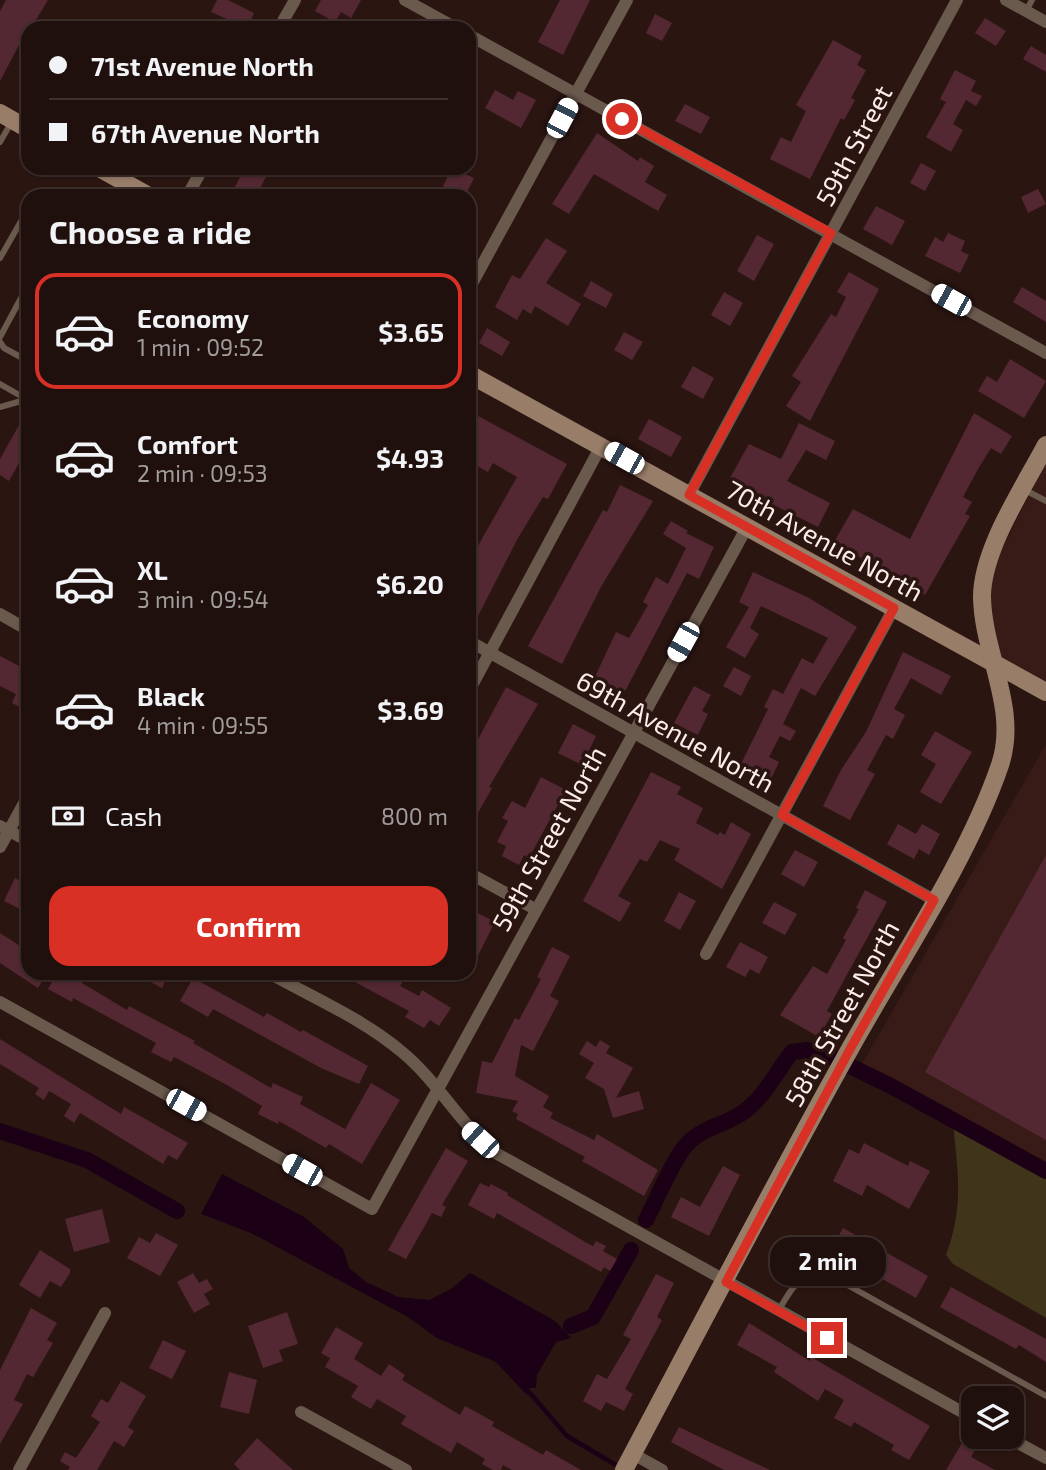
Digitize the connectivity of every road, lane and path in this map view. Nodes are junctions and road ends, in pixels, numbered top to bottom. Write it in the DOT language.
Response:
graph roads {
  1 [pos="295,0"];
  2 [pos="405,0"];
  3 [pos="627,0"];
  4 [pos="957,0"];
  5 [pos="1006,0"];
  6 [pos="1029,6"];
  7 [pos="283,21"];
  8 [pos="443,21"];
  9 [pos="1046,22"];
  10 [pos="476,39"];
  11 [pos="576,93"];
  12 [pos="13,121"];
  13 [pos="0,142"];
  14 [pos="112,175"];
  15 [pos="136,189"];
  16 [pos="21,221"];
  17 [pos="831,233"];
  18 [pos="0,258"];
  19 [pos="476,276"];
  20 [pos="21,298"];
  21 [pos="0,339"];
  22 [pos="1046,353"];
  23 [pos="21,357"];
  24 [pos="476,378"];
  25 [pos="0,384"];
  26 [pos="21,396"];
  27 [pos="21,402"];
  28 [pos="0,407"];
  29 [pos="1046,445"];
  30 [pos="601,446"];
  31 [pos="1041,467"];
  32 [pos="1023,489"];
  33 [pos="689,495"];
  34 [pos="1046,502"];
  35 [pos="747,527"];
  36 [pos="894,608"];
  37 [pos="0,614"];
  38 [pos="21,626"];
  39 [pos="476,645"];
  40 [pos="490,653"];
  41 [pos="994,663"];
  42 [pos="476,678"];
  43 [pos="1046,692"];
  44 [pos="632,734"];
  45 [pos="21,806"];
  46 [pos="782,815"];
  47 [pos="5,828"];
  48 [pos="21,837"];
  49 [pos="0,847"];
  50 [pos="476,877"];
  51 [pos="934,900"];
  52 [pos="535,909"];
  53 [pos="706,954"];
  54 [pos="282,980"];
  55 [pos="0,1002"];
  56 [pos="436,1090"];
  57 [pos="726,1282"];
  58 [pos="778,1311"];
  59 [pos="105,1313"];
  60 [pos="1046,1396"];
  61 [pos="961,1411"];
  62 [pos="301,1412"];
  63 [pos="1024,1446"];
  64 [pos="1046,1458"];
  65 [pos="629,1461"];
  66 [pos="19,1470"];
  67 [pos="406,1470"];
  68 [pos="662,1470"];
  1 -- 7 [label="street"];
  2 -- 8 [label="street"];
  3 -- 11 [label="street"];
  4 -- 17 [label="street, 59th Street"];
  5 -- 6 [label="street"];
  6 -- 9 [label="street"];
  10 -- 11 [label="street"];
  11 -- 17 [label="street"];
  11 -- 19 [label="street"];
  12 -- 13 [label="lane"];
  14 -- 15 [label="street"];
  16 -- 18 [label="lane"];
  17 -- 22 [label="street"];
  17 -- 33 [label="street, 59th Street"];
  20 -- 21 [label="lane"];
  21 -- 23 [label="lane"];
  24 -- 30 [label="street, 70th Avenue North"];
  25 -- 26 [label="lane"];
  27 -- 28 [label="lane"];
  29 -- 31 [label="street, 58th Street North"];
  30 -- 33 [label="street, 70th Avenue North"];
  30 -- 40 [label="street"];
  31 -- 32 [label="street, 58th Street North"];
  32 -- 34 [label="lane"];
  32 -- 41 [label="street, 58th Street North"];
  33 -- 35 [label="street, 70th Avenue North"];
  35 -- 36 [label="street, 70th Avenue North"];
  35 -- 44 [label="street, 59th Street North"];
  36 -- 41 [label="street, 70th Avenue North"];
  36 -- 46 [label="street"];
  37 -- 38 [label="street"];
  39 -- 40 [label="street, 69th Avenue North"];
  40 -- 42 [label="street"];
  40 -- 44 [label="street, 69th Avenue North"];
  41 -- 43 [label="street, 70th Avenue North"];
  41 -- 51 [label="street, 58th Street North"];
  44 -- 46 [label="street, 69th Avenue North"];
  44 -- 52 [label="street, 59th Street North"];
  45 -- 47 [label="street"];
  46 -- 51 [label="street, 69th Avenue North"];
  46 -- 53 [label="street"];
  47 -- 48 [label="street"];
  47 -- 49 [label="street"];
  50 -- 52 [label="street"];
  51 -- 57 [label="street, 58th Street North"];
  52 -- 56 [label="street, 59th Street North"];
  54 -- 56 [label="street"];
  55 -- 56 [label="street, 59th Street North"];
  56 -- 57 [label="street"];
  57 -- 58 [label="street"];
  57 -- 65 [label="street, 58th Street North"];
  58 -- 60 [label="lane"];
  58 -- 61 [label="street"];
  59 -- 66 [label="street"];
  62 -- 67 [label="street"];
  63 -- 64 [label="street"];
  65 -- 68 [label="street"];
}
